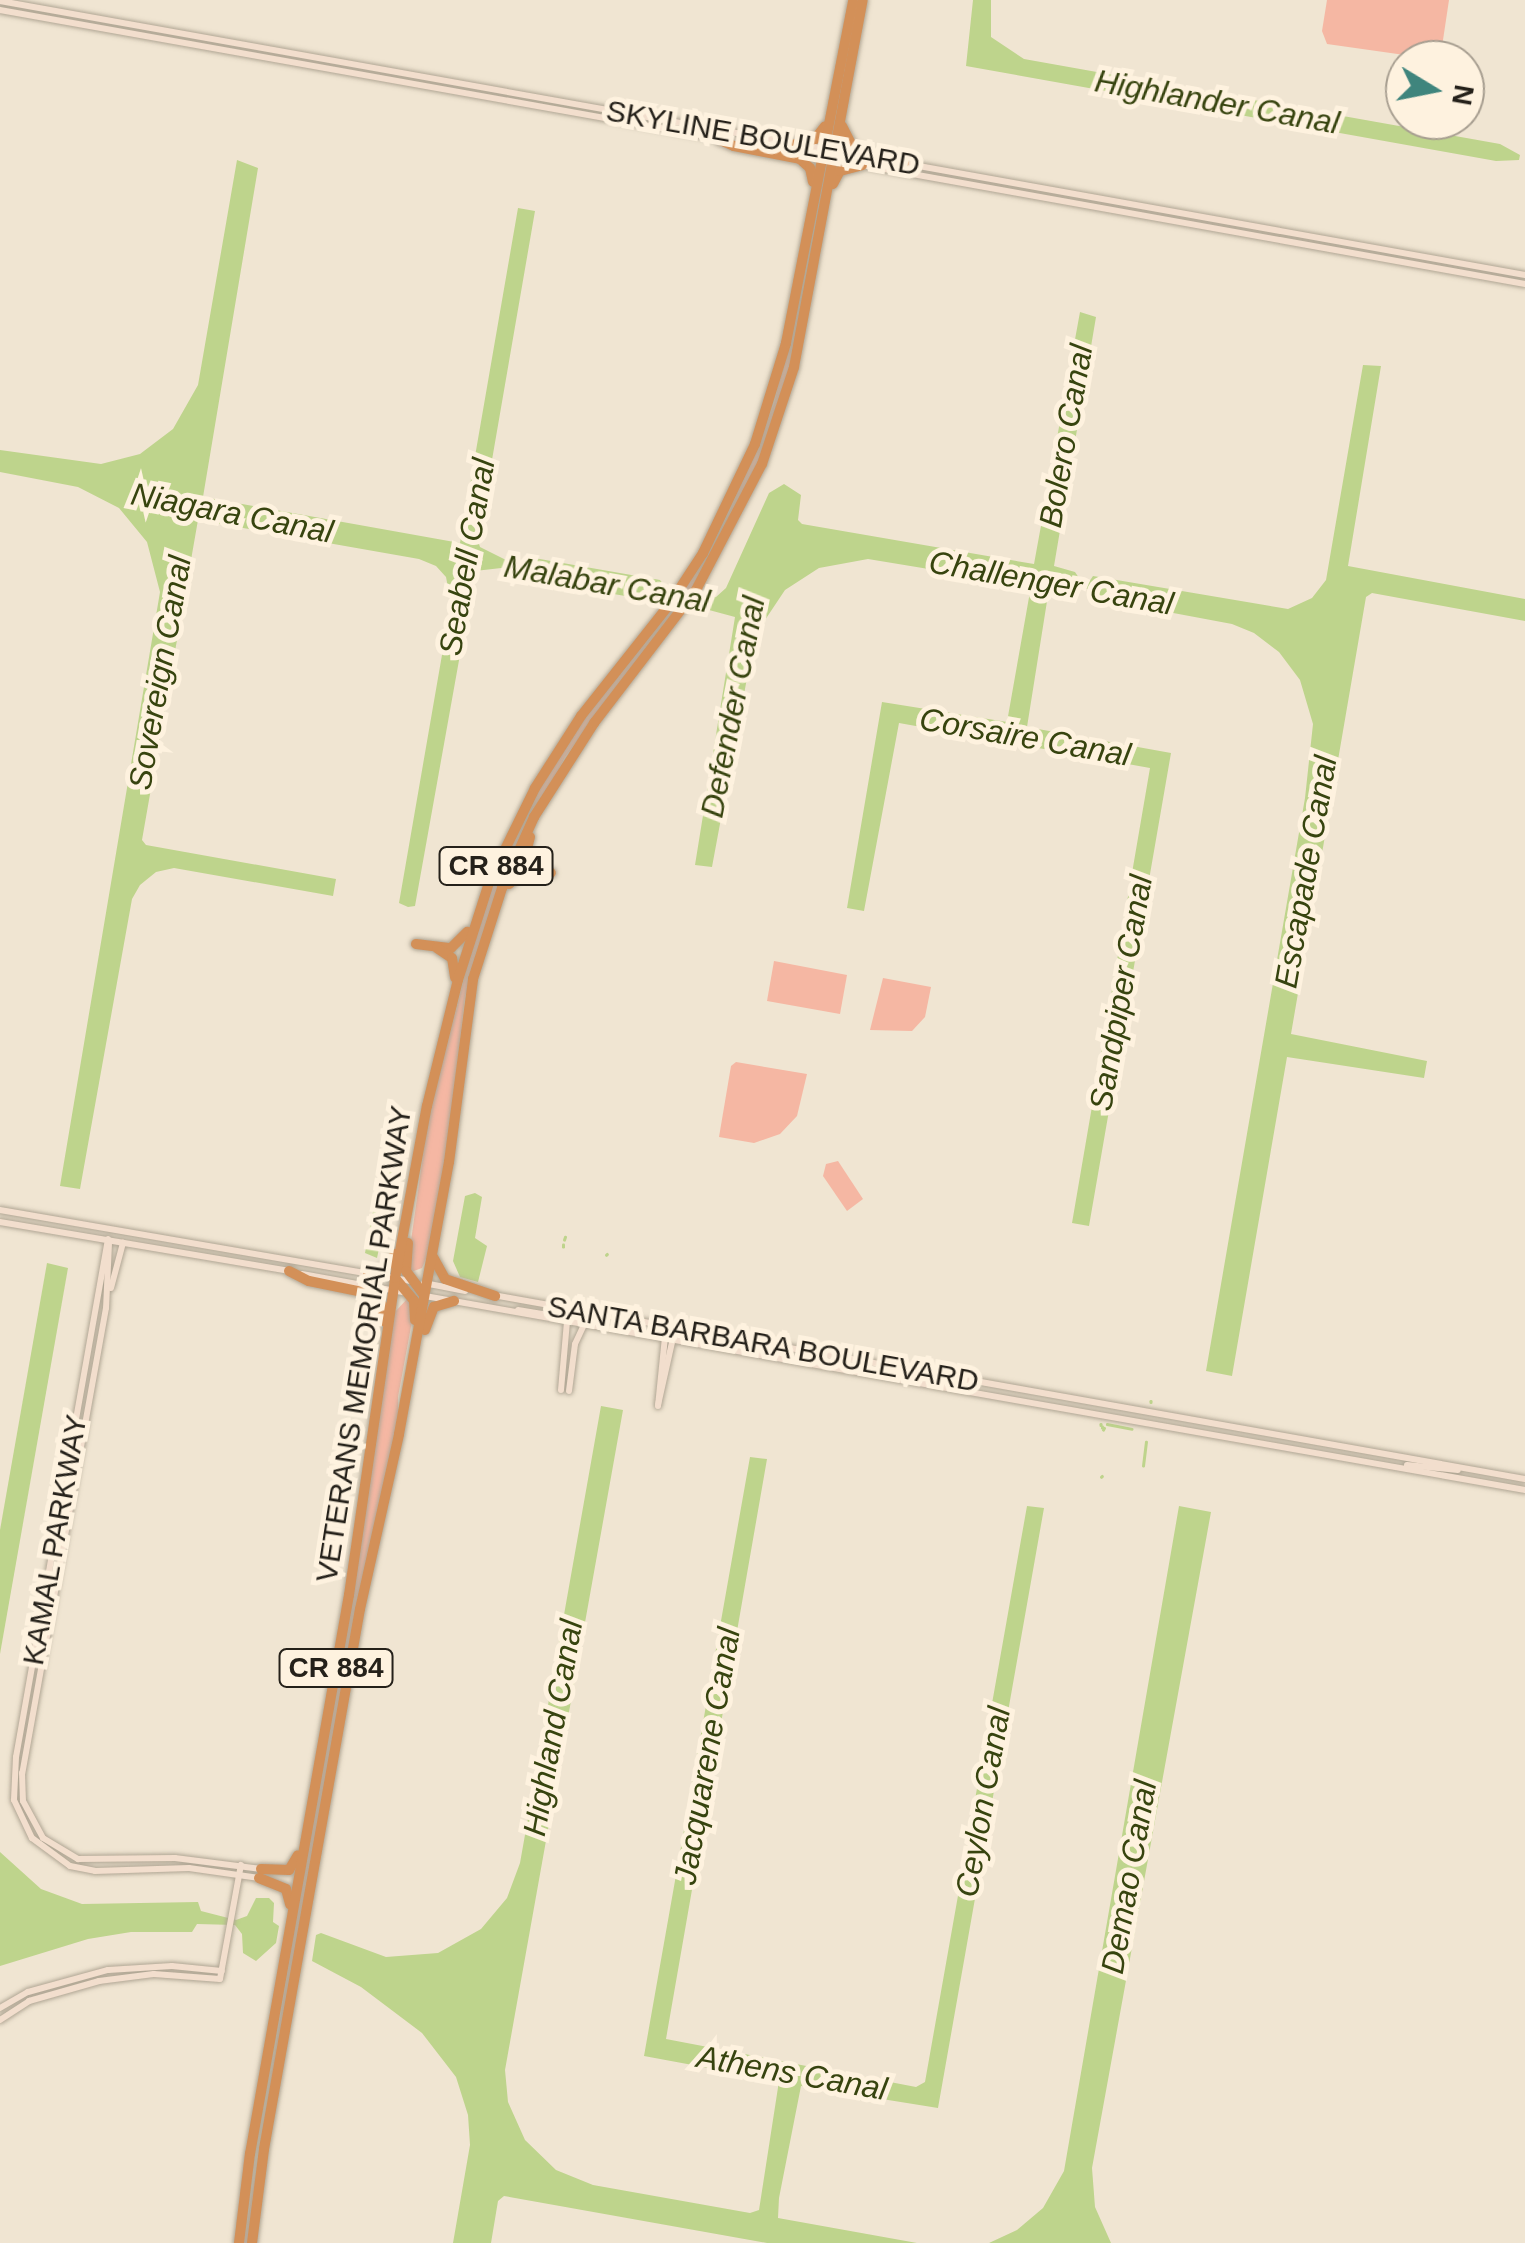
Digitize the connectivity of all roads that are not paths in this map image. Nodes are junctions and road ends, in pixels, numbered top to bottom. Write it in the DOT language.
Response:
graph roads {
  1 [pos="853,0"];
  2 [pos="864,0"];
  3 [pos="0,1"];
  4 [pos="0,10"];
  5 [pos="93,22"];
  6 [pos="849,23"];
  7 [pos="841,120"];
  8 [pos="718,139"];
  9 [pos="795,144"];
  10 [pos="828,154"];
  11 [pos="904,163"];
  12 [pos="862,165"];
  13 [pos="810,218"];
  14 [pos="1525,275"];
  15 [pos="1525,284"];
  16 [pos="810,292"];
  17 [pos="594,722"];
  18 [pos="503,850"];
  19 [pos="416,944"];
  20 [pos="437,948"];
  21 [pos="468,1003"];
  22 [pos="422,1131"];
  23 [pos="416,1156"];
  24 [pos="414,1169"];
  25 [pos="0,1210"];
  26 [pos="0,1222"];
  27 [pos="109,1228"];
  28 [pos="108,1239"];
  29 [pos="124,1242"];
  30 [pos="432,1254"];
  31 [pos="289,1271"];
  32 [pos="368,1274"];
  33 [pos="394,1284"];
  34 [pos="410,1287"];
  35 [pos="426,1290"];
  36 [pos="495,1296"];
  37 [pos="454,1301"];
  38 [pos="106,1308"];
  39 [pos="511,1311"];
  40 [pos="582,1312"];
  41 [pos="567,1322"];
  42 [pos="584,1325"];
  43 [pos="666,1327"];
  44 [pos="675,1329"];
  45 [pos="664,1339"];
  46 [pos="673,1340"];
  47 [pos="402,1422"];
  48 [pos="370,1426"];
  49 [pos="1381,1464"];
  50 [pos="1460,1468"];
  51 [pos="1525,1480"];
  52 [pos="1525,1490"];
  53 [pos="320,1762"];
  54 [pos="241,1865"];
  55 [pos="260,1874"];
  56 [pos="239,1875"];
  57 [pos="221,1975"];
  58 [pos="0,2008"];
  59 [pos="0,2020"];
  60 [pos="267,2058"];
  61 [pos="239,2243"];
  62 [pos="252,2243"];
  1 -- 6 [label="highway, VETERANS MEMORIAL PARKWAY / CR 884"];
  2 -- 7 [label="highway, VETERANS MEMORIAL PARKWAY / CR 884"];
  3 -- 5 [label="street, SKYLINE BOULEVARD"];
  4 -- 5 [label="street, SKYLINE BOULEVARD"];
  5 -- 8 [label="street, SKYLINE BOULEVARD"];
  5 -- 9 [label="street, SKYLINE BOULEVARD"];
  6 -- 9 [label="highway"];
  6 -- 10 [label="highway, VETERANS MEMORIAL PARKWAY / CR 884"];
  7 -- 10 [label="highway, VETERANS MEMORIAL PARKWAY / CR 884"];
  7 -- 11 [label="highway"];
  8 -- 10 [label="street, SKYLINE BOULEVARD"];
  8 -- 13 [label="highway"];
  9 -- 10 [label="street, SKYLINE BOULEVARD"];
  10 -- 11 [label="street, SKYLINE BOULEVARD"];
  10 -- 12 [label="street, SKYLINE BOULEVARD"];
  10 -- 13 [label="highway, VETERANS MEMORIAL PARKWAY / CR 884"];
  10 -- 16 [label="highway, VETERANS MEMORIAL PARKWAY / CR 884"];
  11 -- 14 [label="street, SKYLINE BOULEVARD"];
  12 -- 15 [label="street, SKYLINE BOULEVARD"];
  12 -- 16 [label="highway"];
  13 -- 18 [label="highway, VETERANS MEMORIAL PARKWAY / CR 884"];
  16 -- 17 [label="highway, VETERANS MEMORIAL PARKWAY / CR 884"];
  17 -- 21 [label="highway, VETERANS MEMORIAL PARKWAY / CR 884"];
  17 -- 21 [label="highway"];
  18 -- 20 [label="highway"];
  18 -- 22 [label="highway, VETERANS MEMORIAL PARKWAY / CR 884"];
  19 -- 20 [label="highway"];
  20 -- 22 [label="highway"];
  21 -- 30 [label="highway, VETERANS MEMORIAL PARKWAY / CR 884"];
  22 -- 23 [label="highway, VETERANS MEMORIAL PARKWAY / CR 884"];
  23 -- 24 [label="highway, VETERANS MEMORIAL PARKWAY / CR 884"];
  23 -- 32 [label="highway"];
  24 -- 33 [label="highway, VETERANS MEMORIAL PARKWAY / CR 884"];
  24 -- 34 [label="highway"];
  25 -- 27 [label="street"];
  26 -- 28 [label="street"];
  27 -- 28 [label="street, KAMAL PARKWAY"];
  27 -- 32 [label="street"];
  28 -- 29 [label="street"];
  28 -- 38 [label="street, KAMAL PARKWAY"];
  28 -- 56 [label="street, KAMAL PARKWAY"];
  29 -- 31 [label="street"];
  29 -- 38 [label="street"];
  30 -- 35 [label="highway, VETERANS MEMORIAL PARKWAY / CR 884"];
  30 -- 36 [label="highway"];
  31 -- 33 [label="street"];
  31 -- 48 [label="highway"];
  32 -- 33 [label="street"];
  33 -- 34 [label="highway"];
  33 -- 48 [label="highway, VETERANS MEMORIAL PARKWAY / CR 884"];
  34 -- 35 [label="highway"];
  34 -- 47 [label="highway"];
  35 -- 36 [label="street, SANTA BARBARA BOULEVARD"];
  35 -- 37 [label="street, SANTA BARBARA BOULEVARD"];
  35 -- 47 [label="highway, VETERANS MEMORIAL PARKWAY / CR 884"];
  36 -- 40 [label="street, SANTA BARBARA BOULEVARD"];
  37 -- 39 [label="street, SANTA BARBARA BOULEVARD"];
  37 -- 47 [label="highway"];
  38 -- 54 [label="street, KAMAL PARKWAY"];
  39 -- 40 [label="street"];
  39 -- 41 [label="street, SANTA BARBARA BOULEVARD"];
  40 -- 43 [label="street, SANTA BARBARA BOULEVARD"];
  41 -- 42 [label="street, SANTA BARBARA BOULEVARD"];
  41 -- 42 [label="street"];
  42 -- 45 [label="street, SANTA BARBARA BOULEVARD"];
  43 -- 44 [label="street, SANTA BARBARA BOULEVARD"];
  43 -- 45 [label="street"];
  44 -- 46 [label="street"];
  44 -- 50 [label="street, SANTA BARBARA BOULEVARD"];
  45 -- 46 [label="street, SANTA BARBARA BOULEVARD"];
  45 -- 46 [label="street"];
  46 -- 49 [label="street, SANTA BARBARA BOULEVARD"];
  47 -- 62 [label="highway, VETERANS MEMORIAL PARKWAY / CR 884"];
  48 -- 53 [label="highway, VETERANS MEMORIAL PARKWAY / CR 884"];
  49 -- 50 [label="street"];
  49 -- 52 [label="street, SANTA BARBARA BOULEVARD"];
  50 -- 51 [label="street, SANTA BARBARA BOULEVARD"];
  53 -- 55 [label="highway"];
  53 -- 60 [label="highway, VETERANS MEMORIAL PARKWAY / CR 884"];
  54 -- 55 [label="street, KAMAL PARKWAY"];
  54 -- 56 [label="street"];
  55 -- 56 [label="street, KAMAL PARKWAY"];
  55 -- 60 [label="highway"];
  56 -- 57 [label="street"];
  57 -- 58 [label="street"];
  57 -- 59 [label="street"];
  60 -- 61 [label="highway, VETERANS MEMORIAL PARKWAY / CR 884"];
}
